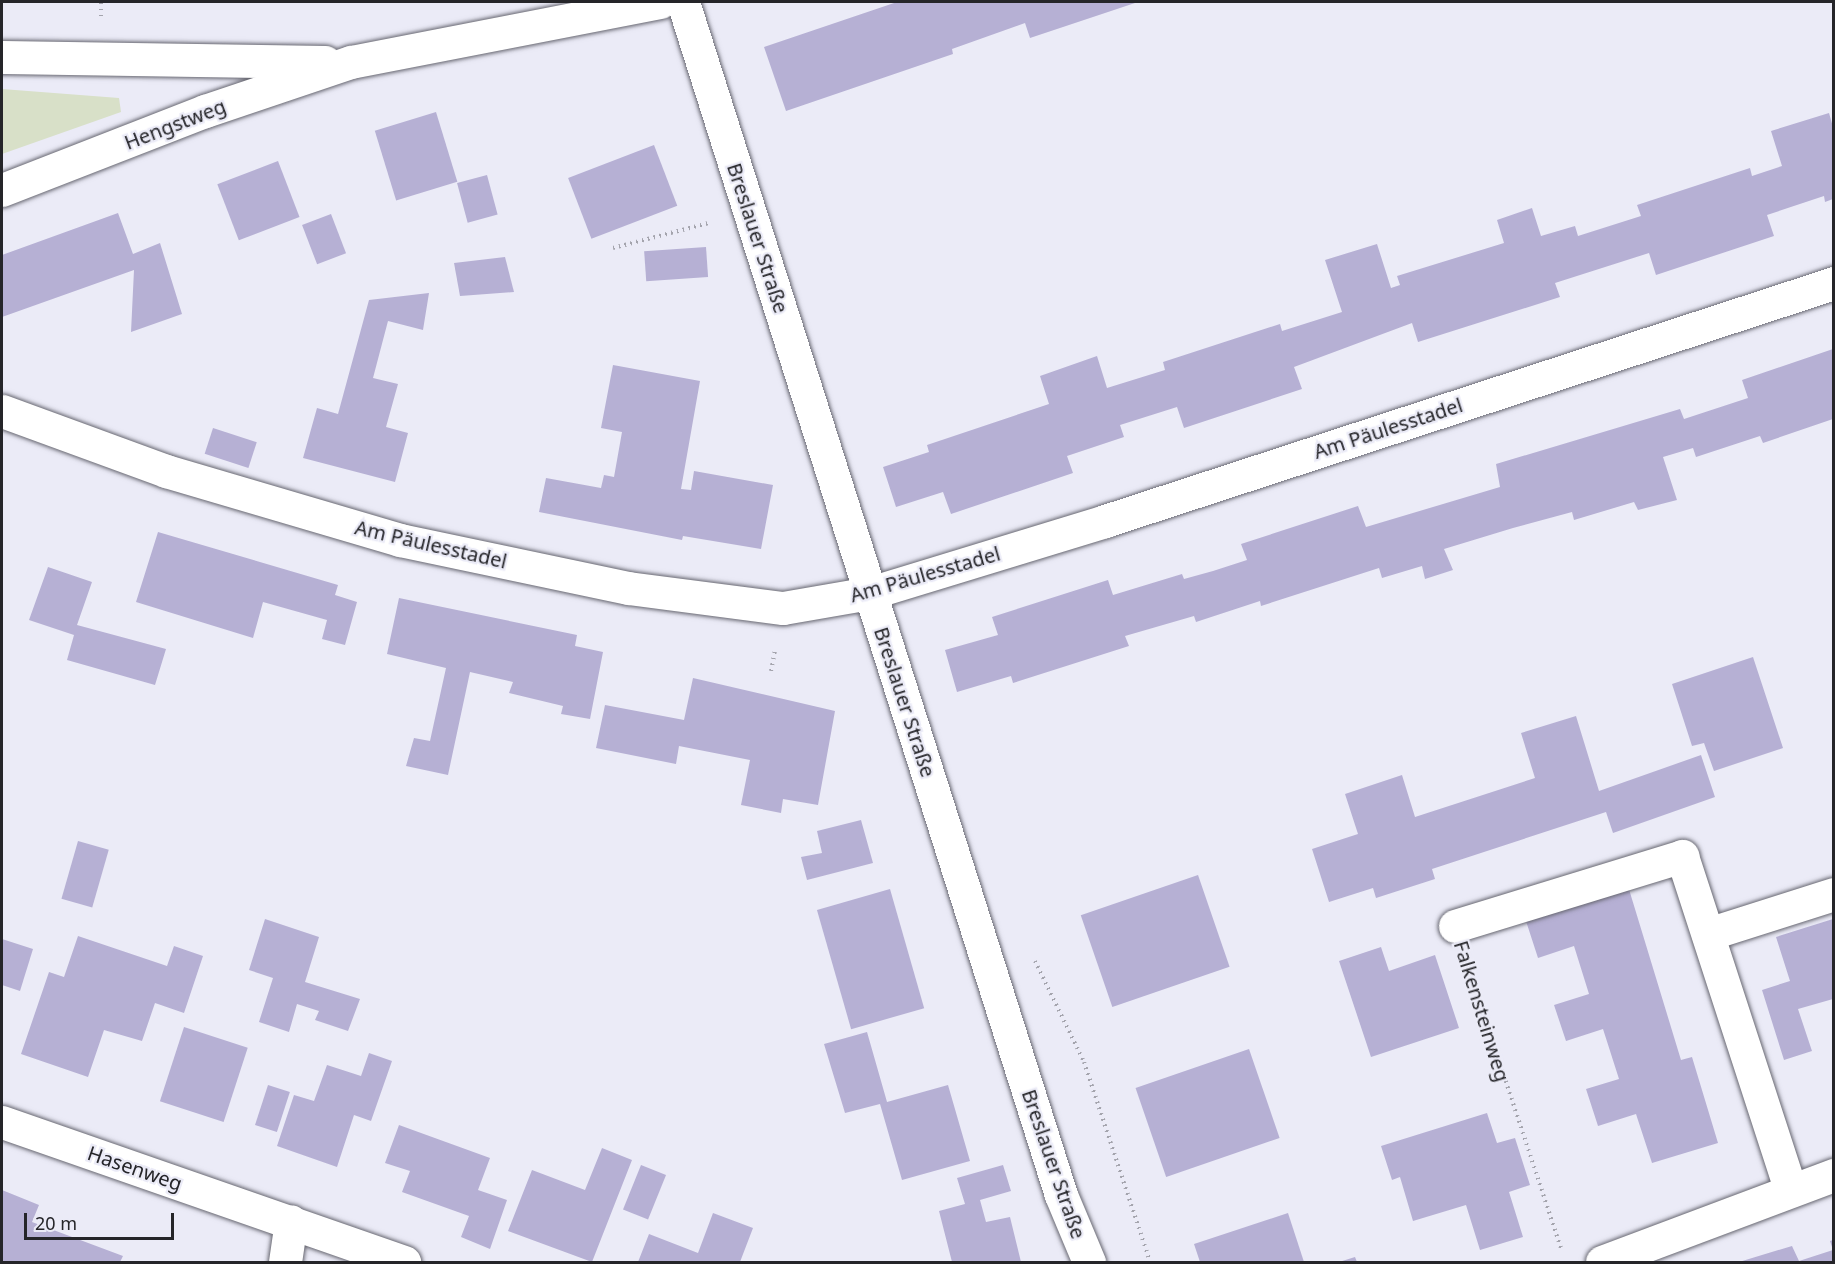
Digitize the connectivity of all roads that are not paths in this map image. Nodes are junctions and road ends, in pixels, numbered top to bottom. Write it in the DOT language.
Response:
graph roads {
  1 [pos="660,2"];
  2 [pos="683,2"];
  3 [pos="2,57"];
  4 [pos="351,62"];
  5 [pos="2,190"];
  6 [pos="1833,283"];
  7 [pos="2,411"];
  8 [pos="870,593"];
  9 [pos="1833,894"];
  10 [pos="1455,926"];
  11 [pos="1708,934"];
  12 [pos="2,1122"];
  13 [pos="1833,1175"];
  14 [pos="1790,1189"];
  15 [pos="291,1221"];
  16 [pos="285,1263"];
  17 [pos="404,1263"];
  18 [pos="1089,1263"];
  19 [pos="1602,1263"];
  1 -- 4 [label="street, Hengstweg"];
  2 -- 8 [label="street, Breslauer Straße"];
  3 -- 4 [label="street, Hengstweg"];
  4 -- 5 [label="street, Hengstweg"];
  6 -- 8 [label="street, Am Päulesstadel"];
  7 -- 8 [label="street, Am Päulesstadel"];
  8 -- 18 [label="street, Breslauer Straße"];
  9 -- 11 [label="street"];
  10 -- 11 [label="street, Falkensteinweg"];
  11 -- 14 [label="street, Falkensteinweg"];
  12 -- 15 [label="street, Hasenweg"];
  13 -- 14 [label="street"];
  14 -- 19 [label="street"];
  15 -- 16 [label="street"];
  15 -- 17 [label="street, Hasenweg"];
}
